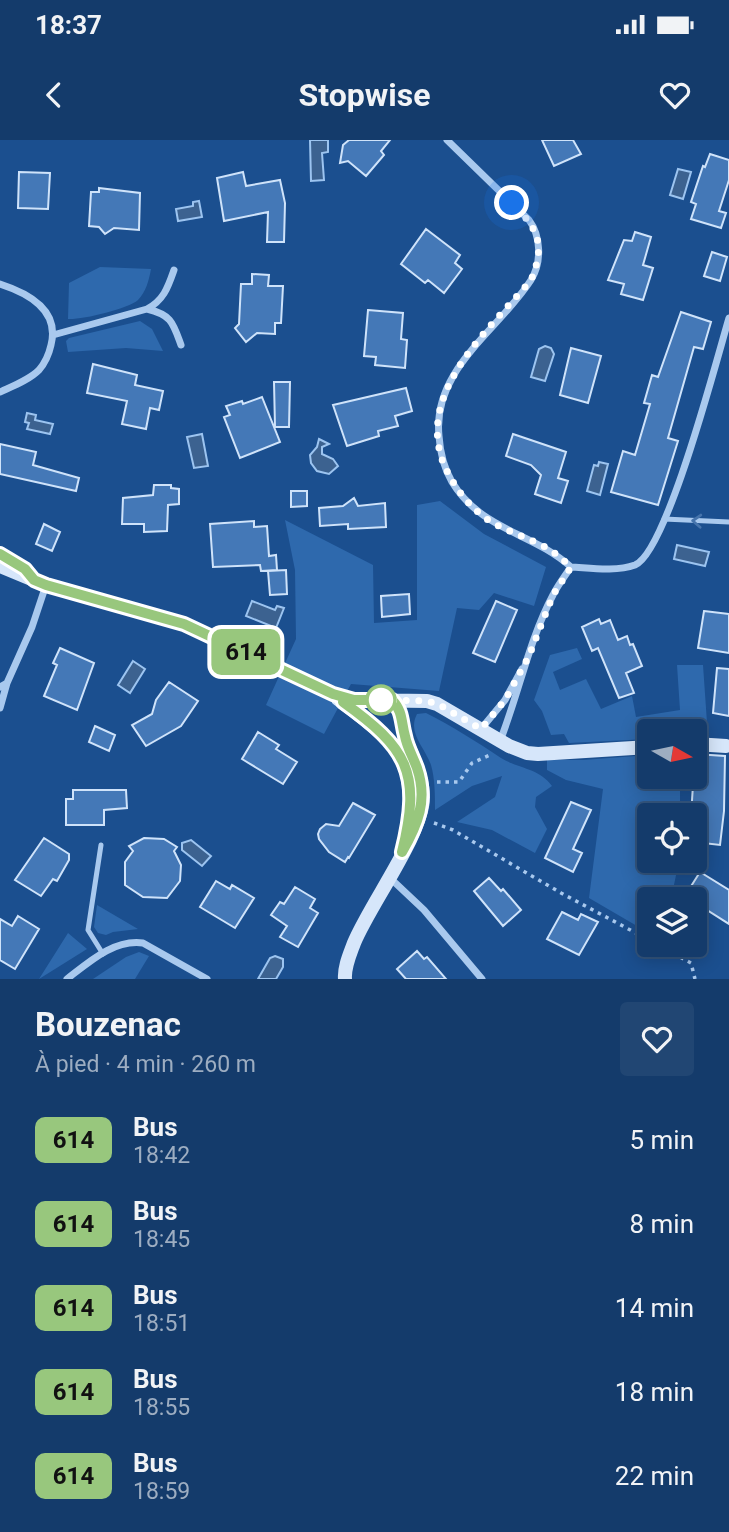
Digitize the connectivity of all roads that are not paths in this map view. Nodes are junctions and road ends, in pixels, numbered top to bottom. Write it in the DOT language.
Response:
graph roads {
  1 [pos="447,140"];
  2 [pos="174,270"];
  3 [pos="0,284"];
  4 [pos="147,309"];
  5 [pos="729,318"];
  6 [pos="53,335"];
  7 [pos="181,345"];
  8 [pos="0,392"];
  9 [pos="664,519"];
  10 [pos="729,522"];
  11 [pos="0,554"];
  12 [pos="0,566"];
  13 [pos="571,567"];
  14 [pos="40,583"];
  15 [pos="529,656"];
  16 [pos="4,685"];
  17 [pos="333,694"];
  18 [pos="389,700"];
  19 [pos="416,701"];
  20 [pos="0,708"];
  21 [pos="404,725"];
  22 [pos="481,729"];
  23 [pos="389,739"];
  24 [pos="500,741"];
  25 [pos="707,745"];
  26 [pos="728,746"];
  27 [pos="637,748"];
  28 [pos="101,845"];
  29 [pos="402,852"];
  30 [pos="388,877"];
  31 [pos="103,954"];
  32 [pos="342,977"];
  33 [pos="67,979"];
  34 [pos="207,979"];
  35 [pos="482,979"];
  1 -- 13 [label="street"];
  2 -- 4 [label="street"];
  3 -- 6 [label="street"];
  4 -- 6 [label="street"];
  4 -- 7 [label="street"];
  5 -- 9 [label="street"];
  6 -- 8 [label="street"];
  10 -- 9 [label="lane, one-way"];
  9 -- 13 [label="street"];
  11 -- 14 [label="street"];
  12 -- 14 [label="street"];
  13 -- 15 [label="street"];
  14 -- 16 [label="street"];
  14 -- 17 [label="street"];
  15 -- 22 [label="street"];
  15 -- 24 [label="street"];
  16 -- 20 [label="street"];
  17 -- 18 [label="street"];
  17 -- 23 [label="street"];
  18 -- 19 [label="street"];
  18 -- 21 [label="street"];
  18 -- 23 [label="street"];
  19 -- 21 [label="street"];
  19 -- 22 [label="street"];
  21 -- 29 [label="street"];
  22 -- 24 [label="street"];
  23 -- 29 [label="street"];
  24 -- 27 [label="street"];
  25 -- 26 [label="street"];
  28 -- 31 [label="lane"];
  29 -- 30 [label="street"];
  30 -- 32 [label="street"];
  30 -- 35 [label="street"];
  31 -- 33 [label="street"];
  31 -- 34 [label="street"];
}
